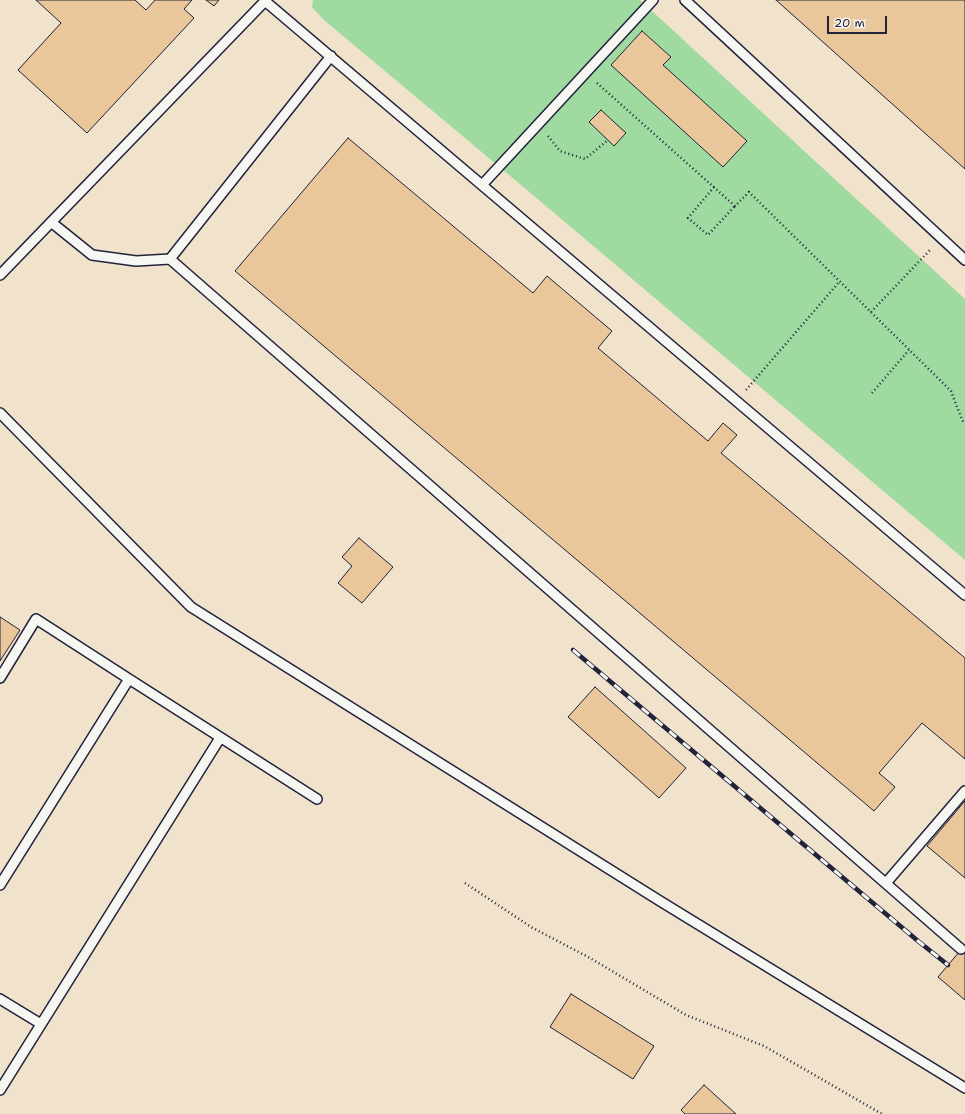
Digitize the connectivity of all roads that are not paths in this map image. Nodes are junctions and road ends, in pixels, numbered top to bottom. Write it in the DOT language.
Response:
graph roads {
  1 [pos="266,0"];
  2 [pos="653,0"];
  3 [pos="685,0"];
  4 [pos="331,56"];
  5 [pos="482,185"];
  6 [pos="51,222"];
  7 [pos="170,259"];
  8 [pos="965,260"];
  9 [pos="0,275"];
  10 [pos="0,413"];
  11 [pos="965,595"];
  12 [pos="0,678"];
  13 [pos="129,679"];
  14 [pos="220,738"];
  15 [pos="965,792"];
  16 [pos="317,799"];
  17 [pos="886,883"];
  18 [pos="0,885"];
  19 [pos="962,949"];
  20 [pos="0,999"];
  21 [pos="41,1024"];
  22 [pos="965,1088"];
  23 [pos="0,1090"];
  1 -- 4 [label="lane"];
  1 -- 6 [label="lane"];
  2 -- 5 [label="lane"];
  3 -- 8 [label="lane"];
  4 -- 5 [label="lane"];
  4 -- 7 [label="lane"];
  5 -- 11 [label="lane"];
  6 -- 7 [label="lane"];
  6 -- 9 [label="lane"];
  7 -- 17 [label="lane"];
  10 -- 22 [label="lane"];
  12 -- 13 [label="lane"];
  13 -- 14 [label="lane"];
  13 -- 18 [label="lane"];
  14 -- 16 [label="lane"];
  14 -- 21 [label="lane"];
  15 -- 17 [label="lane"];
  17 -- 19 [label="lane"];
  20 -- 21 [label="lane"];
  21 -- 23 [label="lane"];
}
